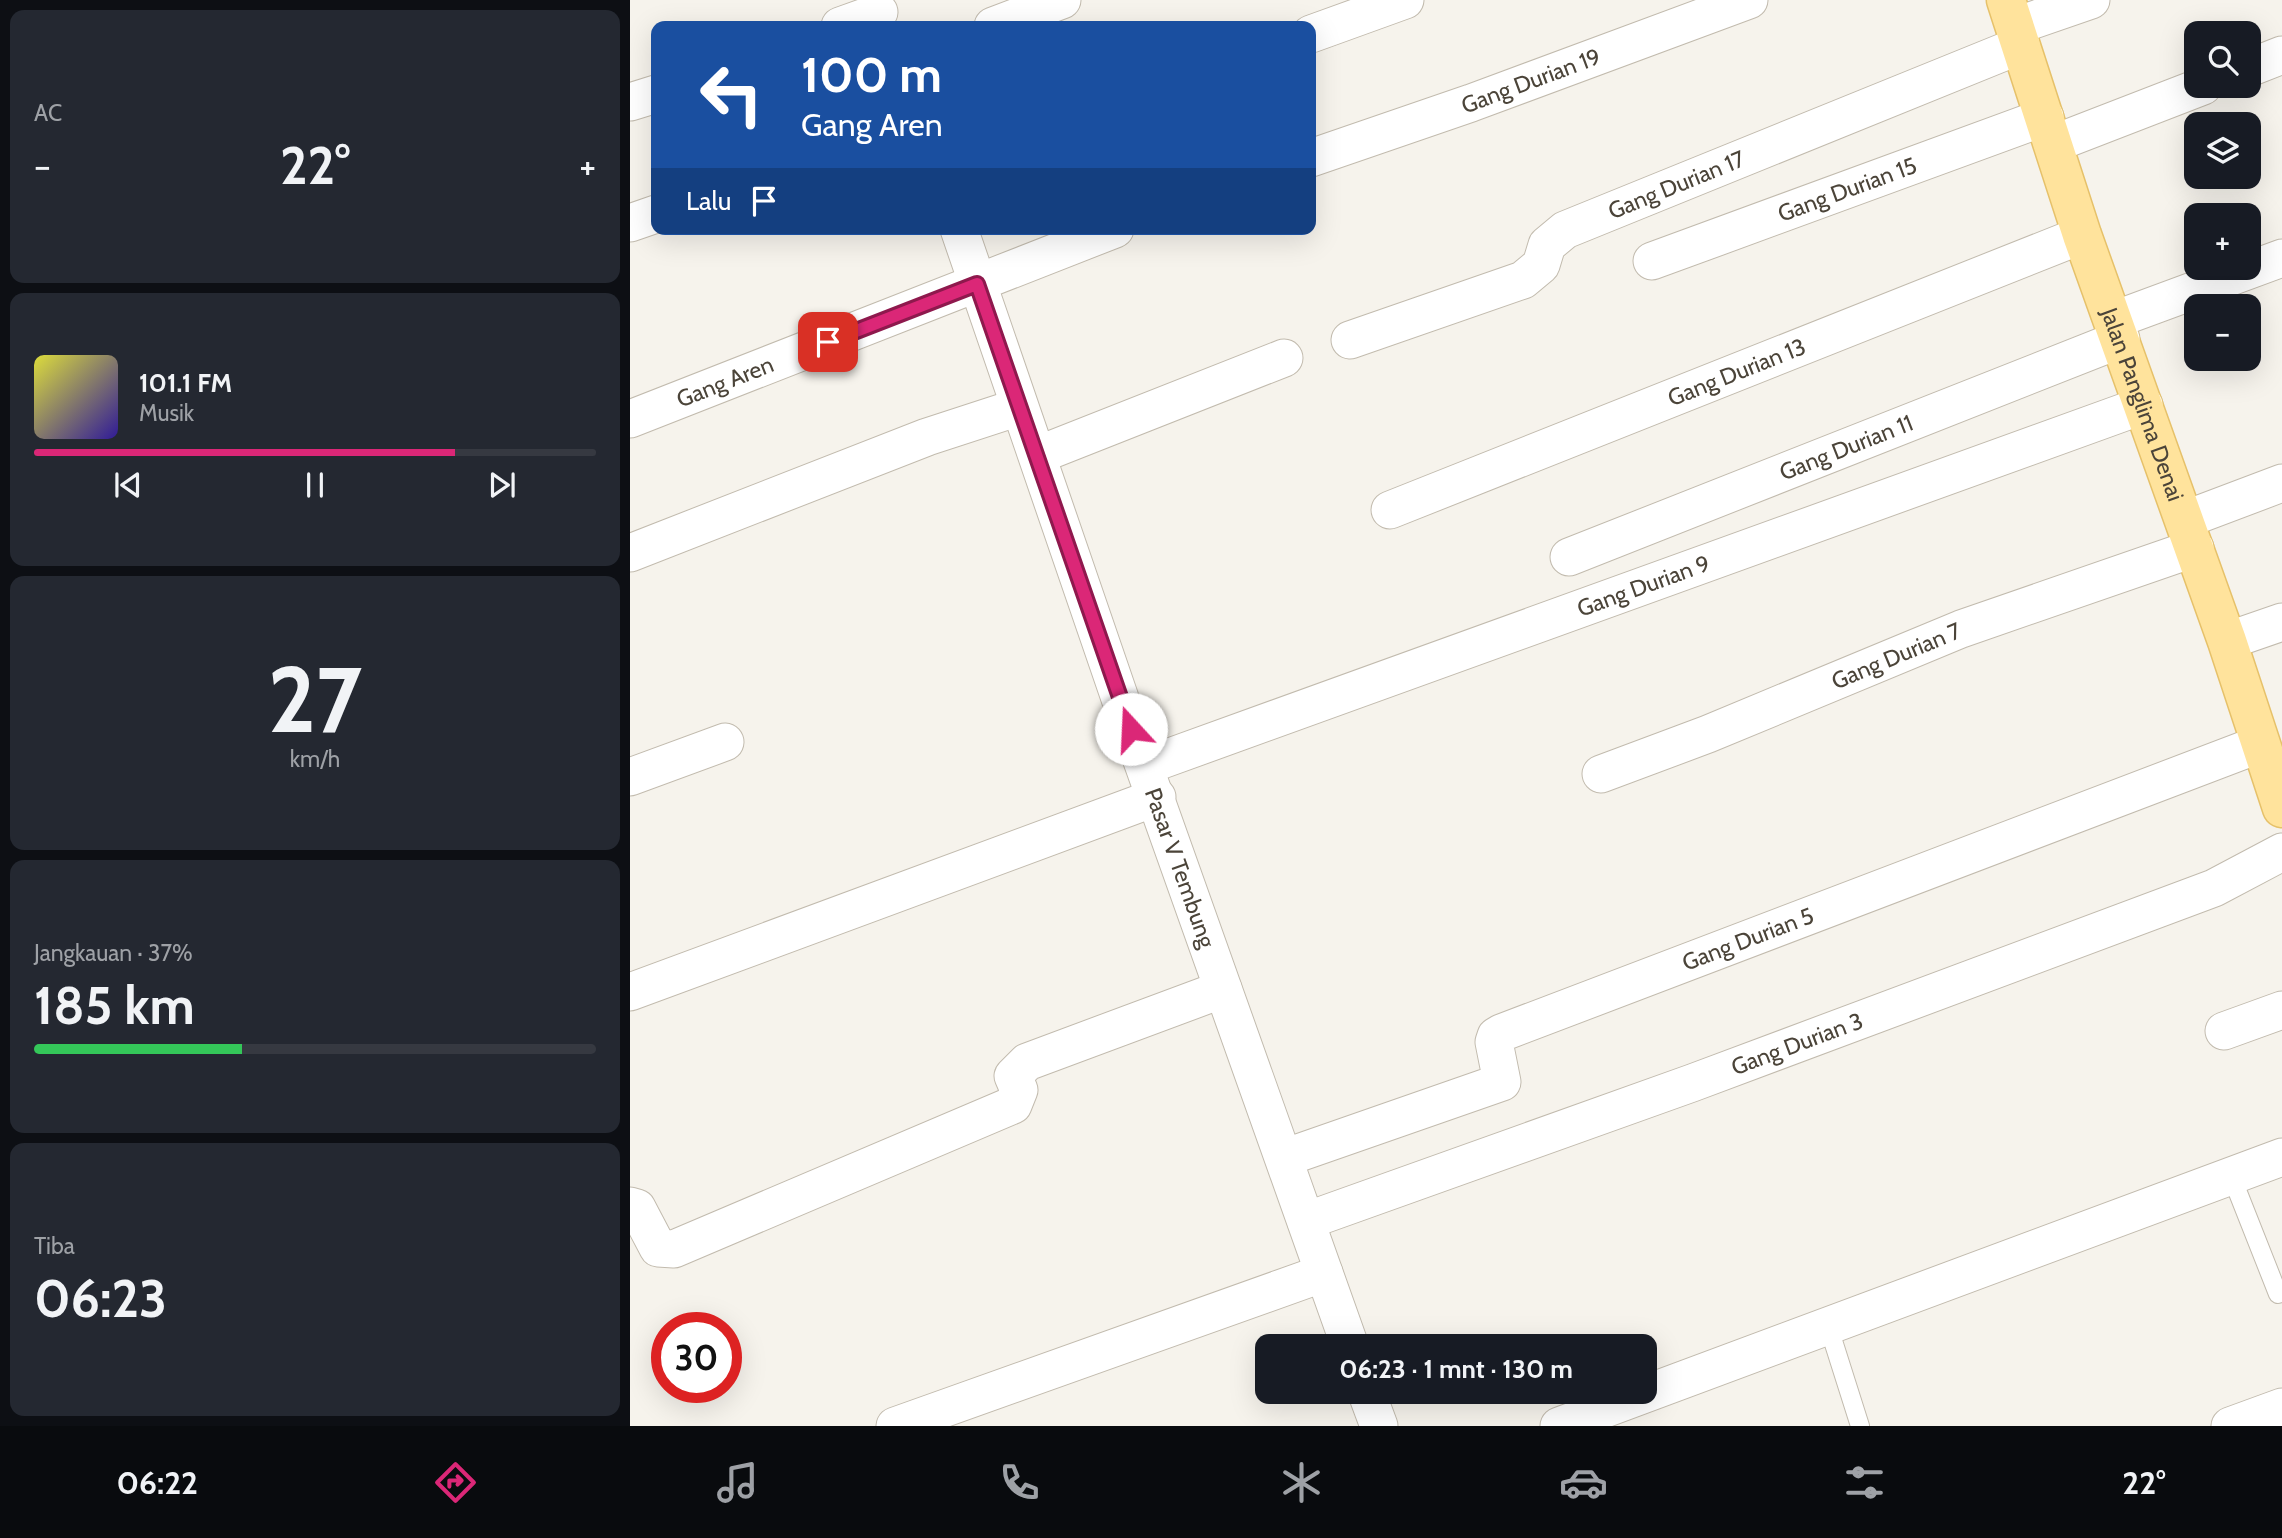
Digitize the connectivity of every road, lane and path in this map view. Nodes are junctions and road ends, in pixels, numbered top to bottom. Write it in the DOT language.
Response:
graph roads {
  1 [pos="1062,0"];
  2 [pos="1405,0"];
  3 [pos="1749,0"];
  4 [pos="2091,0"];
  5 [pos="879,13"];
  6 [pos="854,21"];
  7 [pos="1006,21"];
  8 [pos="2014,24"];
  9 [pos="1316,32"];
  10 [pos="2282,55"];
  11 [pos="2261,63"];
  12 [pos="2184,91"];
  13 [pos="651,96"];
  14 [pos="630,102"];
  15 [pos="2049,130"];
  16 [pos="1316,156"];
  17 [pos="651,216"];
  18 [pos="630,223"];
  19 [pos="961,235"];
  20 [pos="1100,235"];
  21 [pos="2082,235"];
  22 [pos="2282,258"];
  23 [pos="1652,261"];
  24 [pos="977,284"];
  25 [pos="2118,329"];
  26 [pos="1350,340"];
  27 [pos="1284,358"];
  28 [pos="2144,405"];
  29 [pos="1019,407"];
  30 [pos="630,419"];
  31 [pos="1038,455"];
  32 [pos="2282,483"];
  33 [pos="1390,510"];
  34 [pos="2189,534"];
  35 [pos="630,553"];
  36 [pos="1569,557"];
  37 [pos="2282,622"];
  38 [pos="2227,641"];
  39 [pos="725,742"];
  40 [pos="2260,744"];
  41 [pos="1601,774"];
  42 [pos="630,777"];
  43 [pos="1151,781"];
  44 [pos="2282,808"];
  45 [pos="2282,852"];
  46 [pos="1223,989"];
  47 [pos="630,992"];
  48 [pos="2282,1010"];
  49 [pos="2224,1031"];
  50 [pos="2282,1157"];
  51 [pos="1284,1158"];
  52 [pos="2231,1175"];
  53 [pos="630,1206"];
  54 [pos="1306,1221"];
  55 [pos="1324,1273"];
  56 [pos="2278,1293"];
  57 [pos="1828,1325"];
  58 [pos="1346,1334"];
  59 [pos="1371,1404"];
  60 [pos="2282,1407"];
  61 [pos="895,1426"];
  62 [pos="1379,1426"];
  63 [pos="1559,1426"];
  64 [pos="1860,1426"];
  65 [pos="2230,1426"];
  1 -- 7 [label="street"];
  2 -- 9 [label="street"];
  3 -- 16 [label="street, Gang Durian 19"];
  4 -- 8 [label="street, Gang Durian 17"];
  5 -- 6 [label="street"];
  8 -- 15 [label="main road, Jalan Panglima Denai"];
  8 -- 26 [label="street, Gang Durian 17"];
  10 -- 11 [label="street"];
  12 -- 15 [label="street, Gang Durian 15"];
  13 -- 14 [label="street"];
  15 -- 21 [label="main road, Jalan Panglima Denai"];
  15 -- 23 [label="street, Gang Durian 15"];
  17 -- 18 [label="street"];
  19 -- 24 [label="street, Pasar V Tembung"];
  20 -- 24 [label="street, Gang Aren"];
  21 -- 25 [label="main road, Jalan Panglima Denai"];
  21 -- 33 [label="street, Gang Durian 13"];
  22 -- 25 [label="street, Gang Durian 11"];
  24 -- 29 [label="street, Pasar V Tembung"];
  24 -- 30 [label="street, Gang Aren"];
  25 -- 28 [label="main road, Jalan Panglima Denai"];
  25 -- 36 [label="street, Gang Durian 11"];
  27 -- 31 [label="street"];
  28 -- 34 [label="main road, Jalan Panglima Denai"];
  28 -- 43 [label="street, Gang Durian 9"];
  29 -- 31 [label="street, Pasar V Tembung"];
  29 -- 35 [label="street"];
  31 -- 43 [label="street, Pasar V Tembung"];
  32 -- 34 [label="street, Gang Durian 7"];
  34 -- 38 [label="main road, Jalan Panglima Denai"];
  34 -- 41 [label="street, Gang Durian 7"];
  37 -- 38 [label="street"];
  38 -- 40 [label="main road, Jalan Panglima Denai"];
  39 -- 42 [label="street"];
  40 -- 44 [label="main road, Jalan Panglima Denai"];
  40 -- 51 [label="street, Gang Durian 5"];
  43 -- 46 [label="street, Pasar V Tembung"];
  43 -- 47 [label="street, Gang Durian 9"];
  45 -- 54 [label="street, Gang Durian 3"];
  46 -- 51 [label="street, Pasar V Tembung"];
  46 -- 53 [label="street"];
  48 -- 49 [label="street"];
  50 -- 52 [label="street"];
  51 -- 54 [label="street, Pasar V Tembung"];
  52 -- 56 [label="lane"];
  52 -- 57 [label="street"];
  54 -- 55 [label="street, Pasar V Tembung"];
  55 -- 58 [label="street, Pasar V Tembung"];
  55 -- 61 [label="street"];
  57 -- 63 [label="street"];
  57 -- 64 [label="lane"];
  59 -- 62 [label="street"];
  60 -- 65 [label="street"];
}
